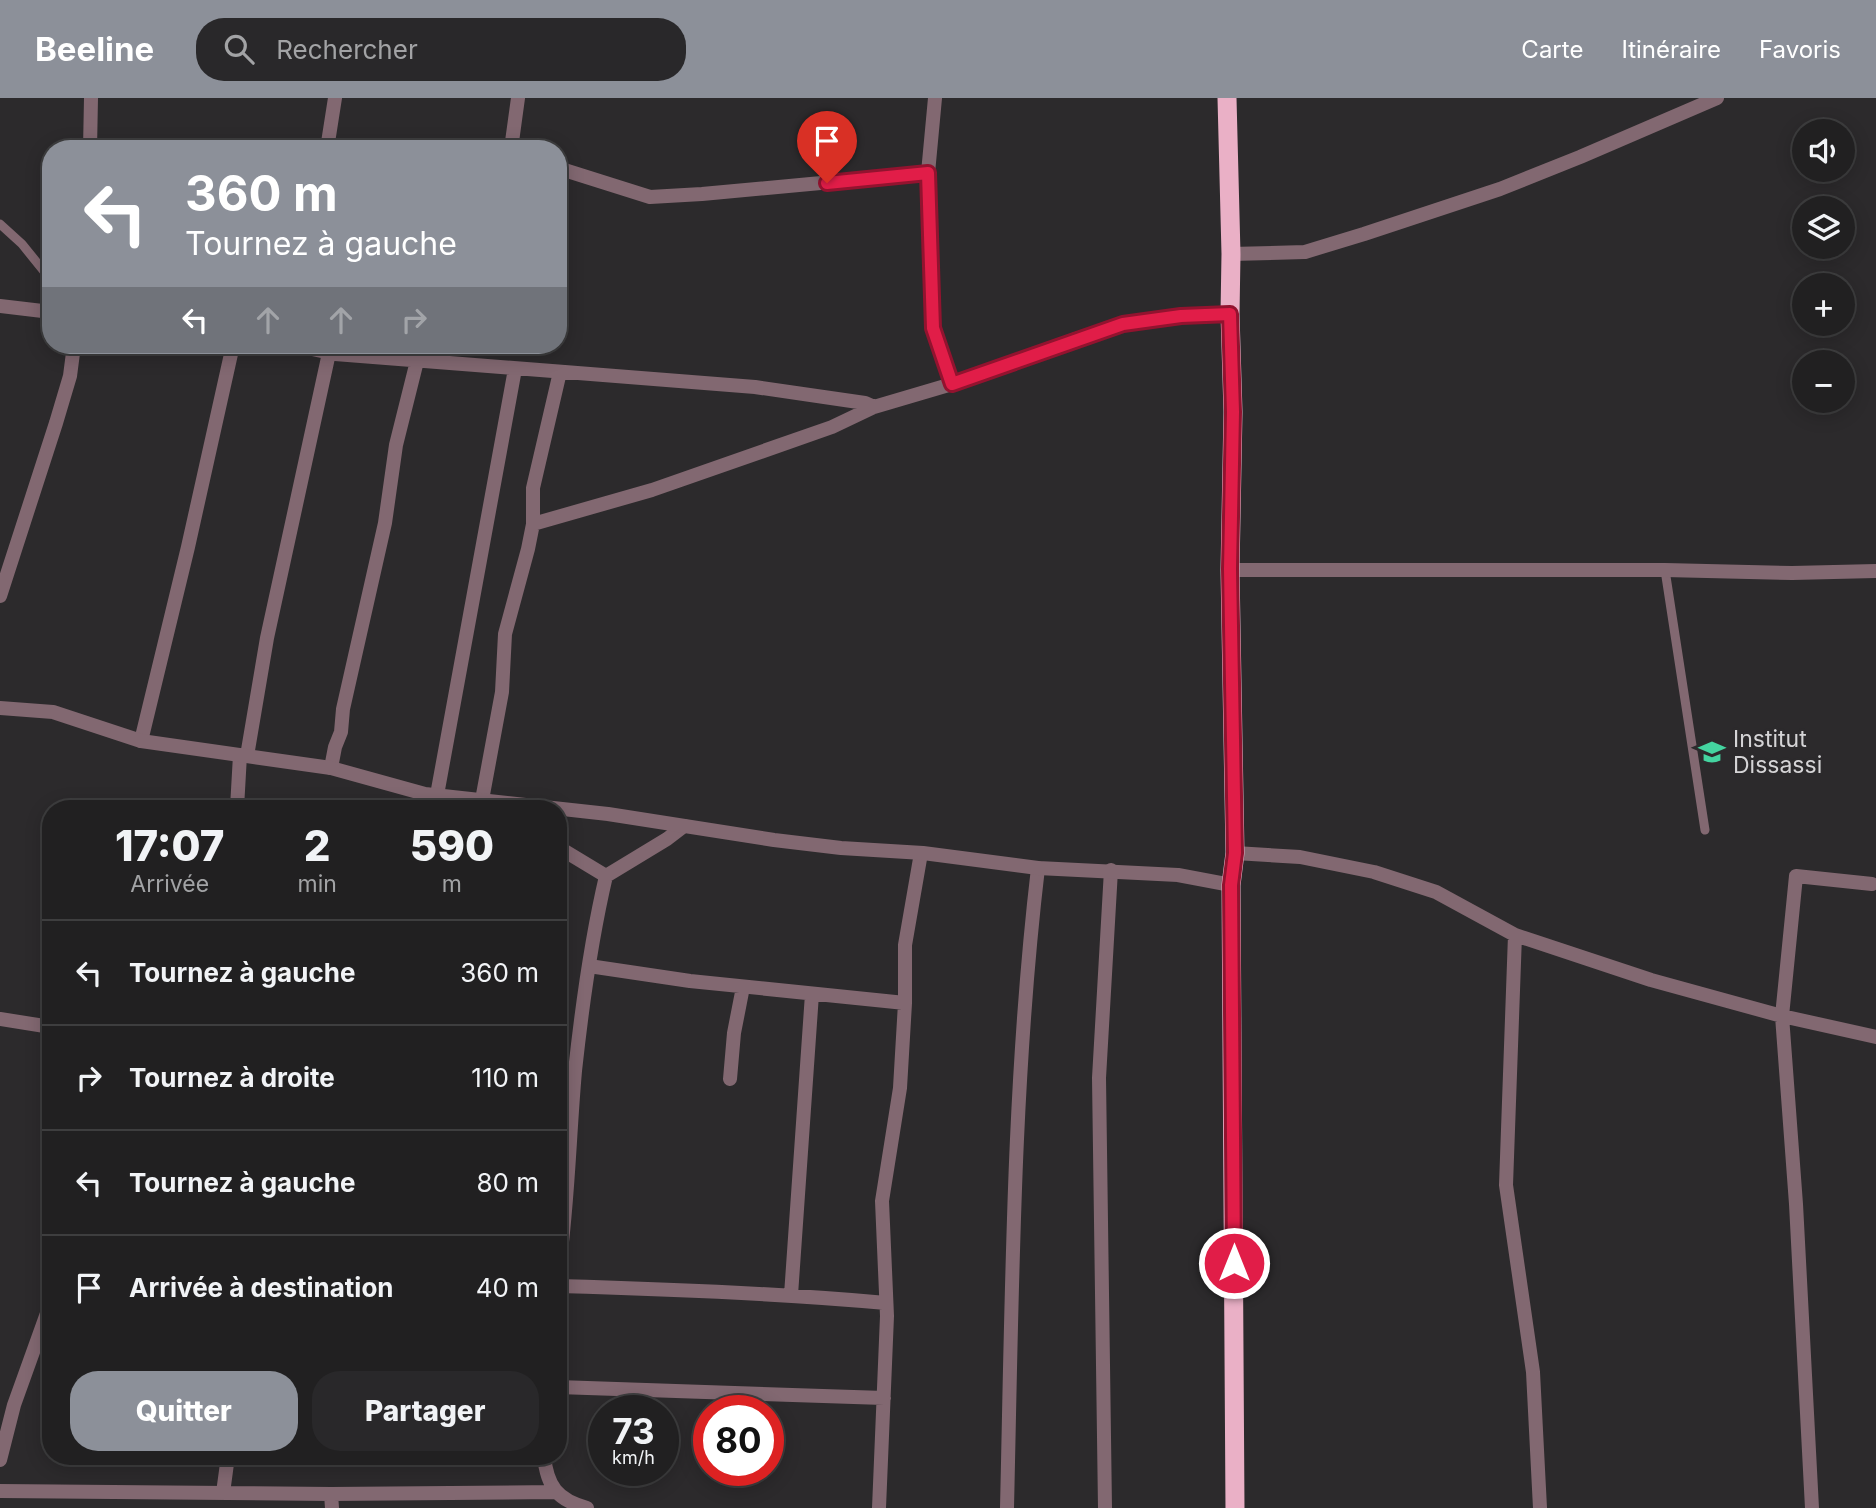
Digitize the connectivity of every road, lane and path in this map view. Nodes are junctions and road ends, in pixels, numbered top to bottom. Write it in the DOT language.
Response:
graph roads {
  1 [pos="91,98"];
  2 [pos="335,98"];
  3 [pos="518,98"];
  4 [pos="935,98"];
  5 [pos="1227,98"];
  6 [pos="1711,99"];
  7 [pos="90,140"];
  8 [pos="328,140"];
  9 [pos="512,140"];
  10 [pos="567,172"];
  11 [pos="928,173"];
  12 [pos="0,224"];
  13 [pos="1231,254"];
  14 [pos="42,269"];
  15 [pos="0,306"];
  16 [pos="42,311"];
  17 [pos="1230,314"];
  18 [pos="73,354"];
  19 [pos="231,354"];
  20 [pos="329,354"];
  21 [pos="340,354"];
  22 [pos="417,361"];
  23 [pos="515,369"];
  24 [pos="560,372"];
  25 [pos="952,384"];
  26 [pos="874,407"];
  27 [pos="533,524"];
  28 [pos="1230,569"];
  29 [pos="1665,570"];
  30 [pos="1876,571"];
  31 [pos="0,596"];
  32 [pos="0,708"];
  33 [pos="141,741"];
  34 [pos="243,755"];
  35 [pos="331,768"];
  36 [pos="238,800"];
  37 [pos="427,800"];
  38 [pos="430,800"];
  39 [pos="482,800"];
  40 [pos="567,809"];
  41 [pos="684,826"];
  42 [pos="1705,830"];
  43 [pos="567,852"];
  44 [pos="921,853"];
  45 [pos="1235,853"];
  46 [pos="1038,867"];
  47 [pos="1111,870"];
  48 [pos="606,876"];
  49 [pos="1872,884"];
  50 [pos="1231,885"];
  51 [pos="1515,935"];
  52 [pos="589,966"];
  53 [pos="743,987"];
  54 [pos="812,994"];
  55 [pos="905,1003"];
  56 [pos="1782,1016"];
  57 [pos="0,1019"];
  58 [pos="42,1026"];
  59 [pos="1876,1037"];
  60 [pos="730,1079"];
  61 [pos="567,1128"];
  62 [pos="567,1286"];
  63 [pos="792,1295"];
  64 [pos="886,1303"];
  65 [pos="42,1327"];
  66 [pos="567,1387"];
  67 [pos="884,1398"];
  68 [pos="0,1460"];
  69 [pos="228,1465"];
  70 [pos="545,1465"];
  71 [pos="0,1492"];
  72 [pos="555,1492"];
  73 [pos="223,1493"];
  74 [pos="183,1500"];
  75 [pos="332,1501"];
  76 [pos="587,1508"];
  77 [pos="879,1508"];
  78 [pos="1007,1508"];
  79 [pos="1105,1508"];
  80 [pos="1235,1508"];
  81 [pos="1541,1508"];
  82 [pos="1812,1508"];
  1 -- 7 [label="street"];
  2 -- 8 [label="street"];
  3 -- 9 [label="street"];
  4 -- 11 [label="street"];
  5 -- 13 [label="highway"];
  6 -- 13 [label="street"];
  10 -- 11 [label="street"];
  11 -- 25 [label="street"];
  12 -- 14 [label="lane"];
  13 -- 17 [label="highway"];
  15 -- 16 [label="street"];
  17 -- 25 [label="street"];
  17 -- 28 [label="highway"];
  18 -- 31 [label="street"];
  19 -- 33 [label="street"];
  20 -- 34 [label="street"];
  21 -- 22 [label="street"];
  22 -- 23 [label="street"];
  22 -- 35 [label="street"];
  23 -- 24 [label="street"];
  23 -- 38 [label="street"];
  24 -- 26 [label="street"];
  24 -- 27 [label="street"];
  25 -- 26 [label="street"];
  26 -- 27 [label="street"];
  27 -- 39 [label="street"];
  28 -- 29 [label="street"];
  28 -- 45 [label="highway"];
  29 -- 30 [label="street"];
  29 -- 42 [label="lane"];
  32 -- 33 [label="street"];
  33 -- 34 [label="street"];
  34 -- 35 [label="street"];
  34 -- 36 [label="street"];
  35 -- 37 [label="street"];
  40 -- 41 [label="street"];
  41 -- 44 [label="street"];
  41 -- 48 [label="street"];
  43 -- 48 [label="street"];
  44 -- 46 [label="street"];
  44 -- 55 [label="street"];
  45 -- 50 [label="highway"];
  45 -- 51 [label="street"];
  46 -- 47 [label="street"];
  46 -- 78 [label="street"];
  47 -- 50 [label="street"];
  47 -- 79 [label="street"];
  48 -- 52 [label="street"];
  49 -- 56 [label="street"];
  50 -- 80 [label="highway"];
  51 -- 56 [label="street"];
  51 -- 81 [label="street"];
  52 -- 53 [label="street"];
  52 -- 61 [label="street"];
  53 -- 54 [label="street"];
  53 -- 60 [label="street"];
  54 -- 55 [label="street"];
  54 -- 63 [label="street"];
  55 -- 64 [label="street"];
  56 -- 59 [label="street"];
  56 -- 82 [label="street"];
  57 -- 58 [label="street"];
  62 -- 63 [label="street"];
  63 -- 64 [label="street"];
  64 -- 67 [label="street"];
  65 -- 68 [label="street"];
  66 -- 67 [label="street"];
  67 -- 77 [label="street"];
  69 -- 73 [label="street"];
  70 -- 72 [label="street"];
  71 -- 74 [label="street"];
  72 -- 75 [label="street"];
  72 -- 76 [label="street"];
  73 -- 74 [label="street"];
  73 -- 75 [label="street"];
}
